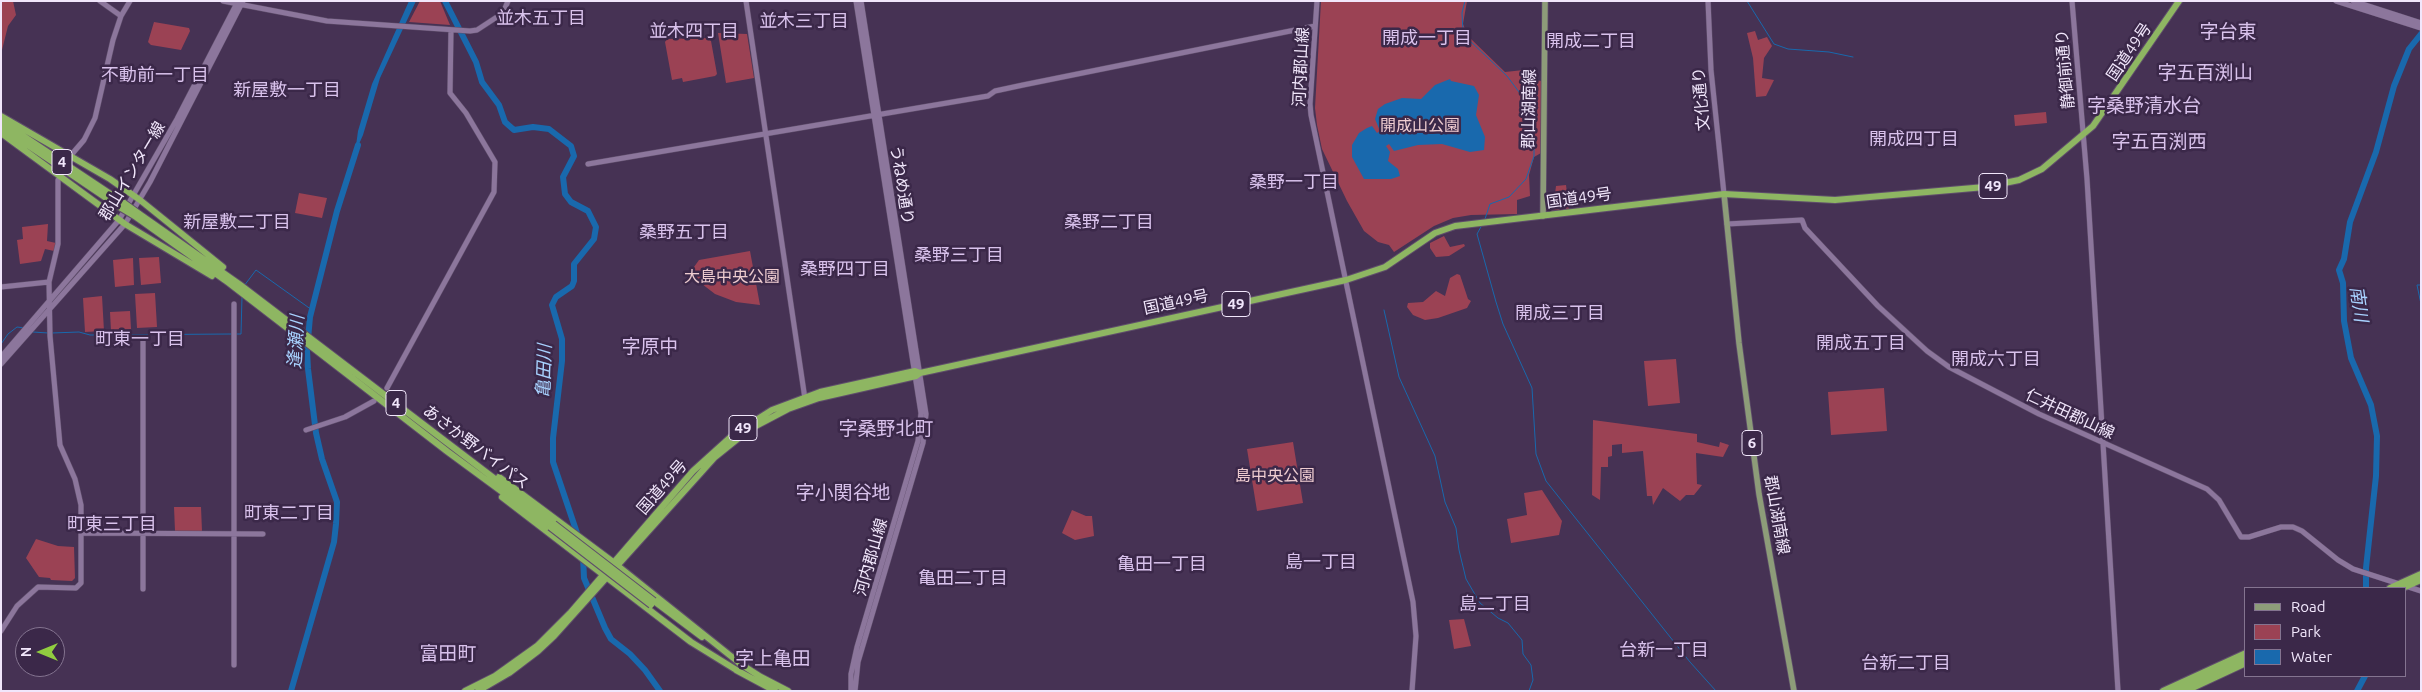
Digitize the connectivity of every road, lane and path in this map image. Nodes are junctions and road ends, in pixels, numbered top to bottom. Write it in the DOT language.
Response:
graph roads {
  1 [pos="100,1"];
  2 [pos="130,1"];
  3 [pos="222,1"];
  4 [pos="508,1"];
  5 [pos="746,1"];
  6 [pos="856,1"];
  7 [pos="861,1"];
  8 [pos="1317,1"];
  9 [pos="1545,1"];
  10 [pos="1708,1"];
  11 [pos="2072,1"];
  12 [pos="2179,1"];
  13 [pos="2336,1"];
  14 [pos="2353,1"];
  15 [pos="240,3"];
  16 [pos="121,16"];
  17 [pos="2417,24"];
  18 [pos="1315,26"];
  19 [pos="2421,28"];
  20 [pos="453,30"];
  21 [pos="876,115"];
  22 [pos="1,116"];
  23 [pos="1,121"];
  24 [pos="1,126"];
  25 [pos="1,133"];
  26 [pos="766,133"];
  27 [pos="2084,135"];
  28 [pos="72,154"];
  29 [pos="588,164"];
  30 [pos="58,180"];
  31 [pos="1724,194"];
  32 [pos="138,198"];
  33 [pos="122,205"];
  34 [pos="1543,216"];
  35 [pos="122,222"];
  36 [pos="1727,224"];
  37 [pos="1346,280"];
  38 [pos="49,282"];
  39 [pos="1,287"];
  40 [pos="239,288"];
  41 [pos="234,304"];
  42 [pos="49,305"];
  43 [pos="143,341"];
  44 [pos="317,347"];
  45 [pos="1,357"];
  46 [pos="1,364"];
  47 [pos="915,372"];
  48 [pos="387,388"];
  49 [pos="806,400"];
  50 [pos="374,401"];
  51 [pos="306,430"];
  52 [pos="2103,444"];
  53 [pos="448,452"];
  54 [pos="474,462"];
  55 [pos="552,526"];
  56 [pos="81,533"];
  57 [pos="144,533"];
  58 [pos="234,533"];
  59 [pos="263,534"];
  60 [pos="616,564"];
  61 [pos="2421,574"];
  62 [pos="606,576"];
  63 [pos="2421,580"];
  64 [pos="2402,587"];
  65 [pos="2407,588"];
  66 [pos="144,589"];
  67 [pos="2421,591"];
  68 [pos="588,596"];
  69 [pos="1,631"];
  70 [pos="2244,654"];
  71 [pos="2244,659"];
  72 [pos="2244,663"];
  73 [pos="234,665"];
  74 [pos="740,668"];
  75 [pos="2244,668"];
  76 [pos="786,690"];
  77 [pos="465,691"];
  78 [pos="478,691"];
  79 [pos="775,691"];
  80 [pos="850,691"];
  81 [pos="855,691"];
  82 [pos="1412,691"];
  83 [pos="1794,691"];
  84 [pos="2118,691"];
  85 [pos="2163,691"];
  86 [pos="2174,691"];
  87 [pos="2186,691"];
  88 [pos="2195,691"];
  1 -- 16 [label="street"];
  2 -- 16 [label="street"];
  3 -- 15 [label="street"];
  4 -- 20 [label="street"];
  5 -- 26 [label="street"];
  6 -- 21 [label="street, うねめ通り"];
  7 -- 21 [label="street, うねめ通り"];
  8 -- 18 [label="street, 河内郡山線"];
  9 -- 34 [label="main road, 郡山湖南線"];
  10 -- 31 [label="street, 文化通り"];
  11 -- 27 [label="street, 静御前通り"];
  12 -- 27 [label="highway, 国道49号 / 49"];
  13 -- 17 [label="street"];
  14 -- 17 [label="street"];
  15 -- 20 [label="street"];
  15 -- 32 [label="street, 郡山インター線"];
  16 -- 28 [label="street"];
  17 -- 19 [label="street"];
  18 -- 21 [label="street"];
  18 -- 37 [label="street, 河内郡山線"];
  20 -- 48 [label="street"];
  21 -- 26 [label="street"];
  21 -- 47 [label="street, うねめ通り"];
  21 -- 47 [label="street, うねめ通り"];
  22 -- 32 [label="highway"];
  23 -- 33 [label="highway, あさか野バイパス / 4"];
  24 -- 33 [label="highway, あさか野バイパス / 4"];
  25 -- 35 [label="highway"];
  26 -- 29 [label="street"];
  26 -- 49 [label="street"];
  27 -- 31 [label="highway, 国道49号 / 49"];
  27 -- 52 [label="street, 静御前通り"];
  30 -- 38 [label="street"];
  31 -- 34 [label="highway, 国道49号 / 49"];
  31 -- 36 [label="main road, 郡山湖南線 / 6"];
  32 -- 35 [label="street, 郡山インター線"];
  32 -- 40 [label="highway"];
  33 -- 40 [label="highway, あさか野バイパス / 4, bridge"];
  34 -- 37 [label="highway, 国道49号 / 49"];
  35 -- 40 [label="highway"];
  35 -- 42 [label="street, 郡山インター線"];
  36 -- 52 [label="street, 仁井田郡山線"];
  36 -- 83 [label="main road, 郡山湖南線 / 6"];
  37 -- 47 [label="highway, 国道49号 / 49"];
  37 -- 82 [label="street, 河内郡山線"];
  38 -- 39 [label="street"];
  38 -- 42 [label="street"];
  40 -- 44 [label="highway, あさか野バイパス / 4"];
  41 -- 58 [label="street"];
  42 -- 45 [label="street"];
  42 -- 46 [label="street"];
  42 -- 56 [label="street"];
  43 -- 57 [label="street"];
  44 -- 53 [label="highway, あさか野バイパス / 4"];
  44 -- 54 [label="highway, あさか野バイパス / 4"];
  47 -- 49 [label="highway, 国道49号 / 49"];
  47 -- 80 [label="street, 河内郡山線"];
  47 -- 81 [label="street, 河内郡山線"];
  49 -- 60 [label="highway, 国道49号 / 49"];
  50 -- 51 [label="street"];
  52 -- 64 [label="street, 仁井田郡山線"];
  52 -- 84 [label="street, 静御前通り"];
  53 -- 55 [label="highway, あさか野バイパス / 4"];
  53 -- 62 [label="highway"];
  54 -- 55 [label="highway, あさか野バイパス / 4"];
  54 -- 60 [label="highway"];
  55 -- 74 [label="highway, あさか野バイパス / 4, bridge"];
  56 -- 57 [label="street"];
  56 -- 69 [label="street"];
  57 -- 58 [label="street"];
  57 -- 66 [label="street"];
  58 -- 59 [label="street"];
  58 -- 73 [label="street"];
  60 -- 62 [label="highway, 国道49号 / 49"];
  60 -- 74 [label="highway"];
  61 -- 64 [label="highway"];
  62 -- 68 [label="highway, 国道49号 / 49"];
  62 -- 74 [label="highway"];
  63 -- 64 [label="highway"];
  65 -- 67 [label="street, 仁井田郡山線"];
  68 -- 77 [label="highway, 国道49号 / 49"];
  68 -- 78 [label="highway, 国道49号 / 49"];
  70 -- 85 [label="highway"];
  71 -- 86 [label="highway"];
  72 -- 87 [label="highway"];
  74 -- 76 [label="highway, あさか野バイパス / 4"];
  74 -- 79 [label="highway, あさか野バイパス / 4"];
  75 -- 88 [label="highway"];
}
